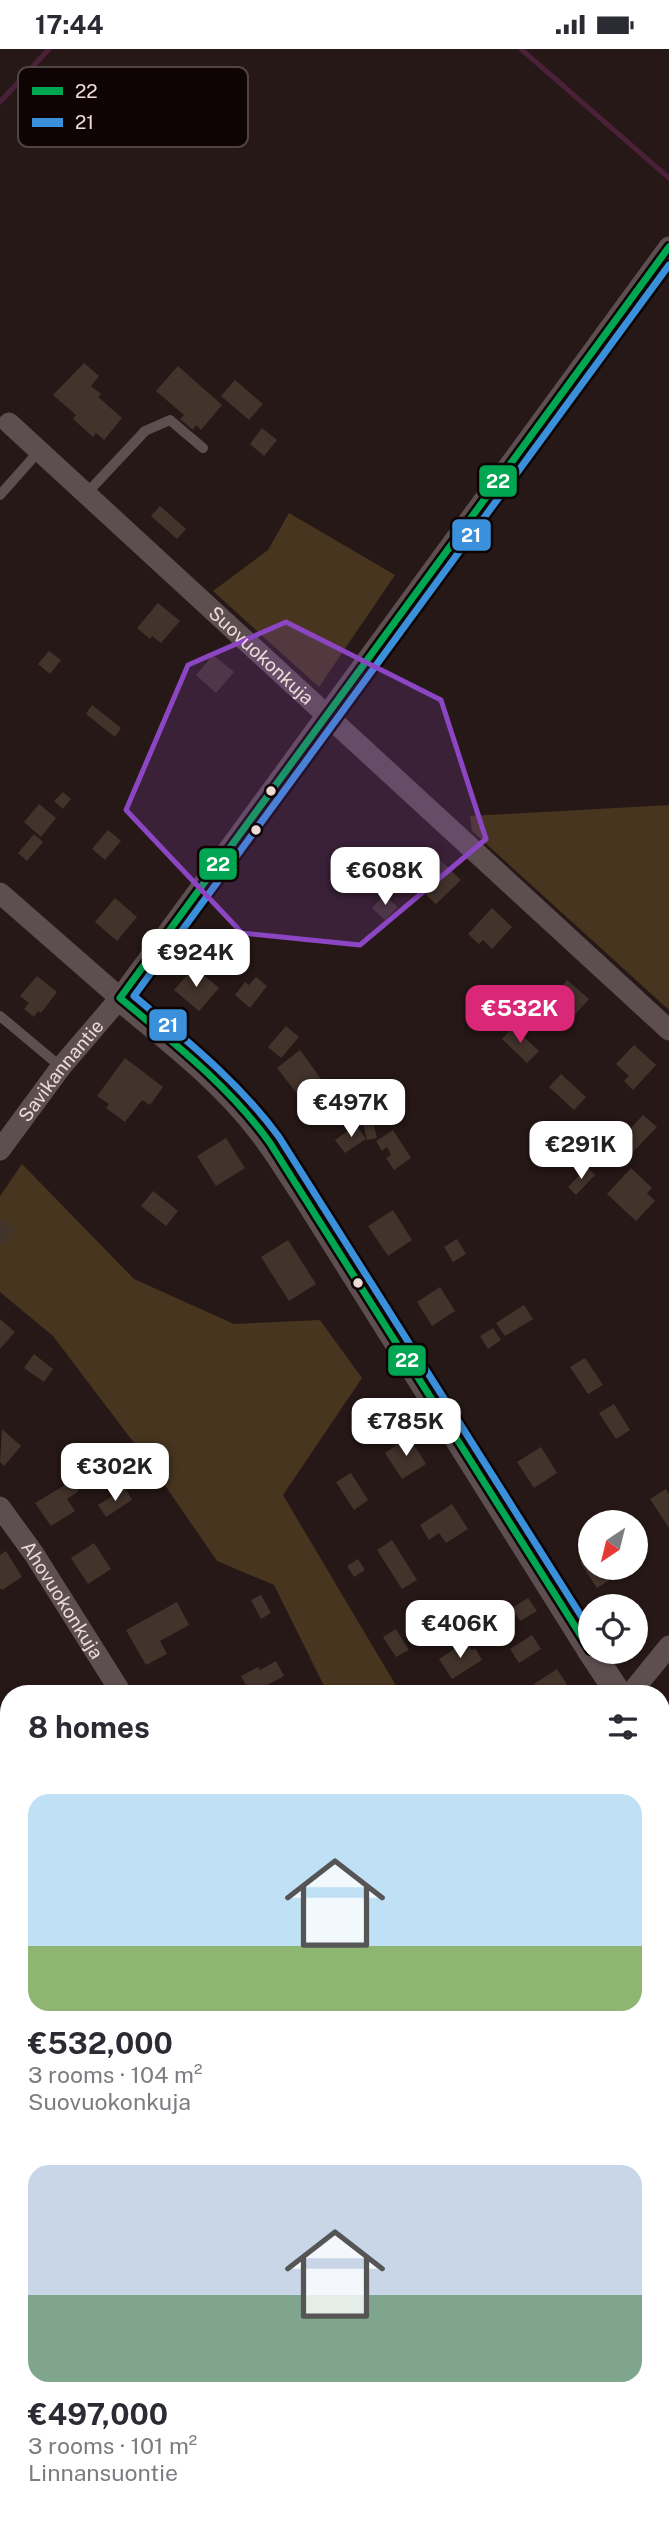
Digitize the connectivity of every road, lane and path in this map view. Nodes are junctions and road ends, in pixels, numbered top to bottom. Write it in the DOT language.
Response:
graph roads {
  1 [pos="669,247"];
  2 [pos="4,423"];
  3 [pos="203,447"];
  4 [pos="40,450"];
  5 [pos="87,493"];
  6 [pos="0,495"];
  7 [pos="327,716"];
  8 [pos="0,893"];
  9 [pos="120,998"];
  10 [pos="0,1016"];
  11 [pos="669,1030"];
  12 [pos="61,1067"];
  13 [pos="0,1150"];
  14 [pos="0,1507"];
  15 [pos="578,1632"];
  16 [pos="669,1646"];
  17 [pos="599,1664"];
  18 [pos="116,1685"];
  19 [pos="613,1685"];
  20 [pos="637,1685"];
  1 -- 7 [label="street, Savikannantie"];
  2 -- 4 [label="street, Suovuokonkuja"];
  3 -- 5 [label="lane"];
  4 -- 5 [label="street, Suovuokonkuja"];
  4 -- 6 [label="lane"];
  5 -- 7 [label="street, Suovuokonkuja"];
  7 -- 9 [label="street, Savikannantie"];
  7 -- 11 [label="street, Suovuokonkuja"];
  8 -- 9 [label="street"];
  9 -- 12 [label="street, Savikannantie"];
  9 -- 15 [label="street"];
  10 -- 12 [label="lane"];
  12 -- 13 [label="street, Savikannantie"];
  14 -- 18 [label="street, Ahovuokonkuja"];
  16 -- 20 [label="street"];
  17 -- 19 [label="street"];
}
